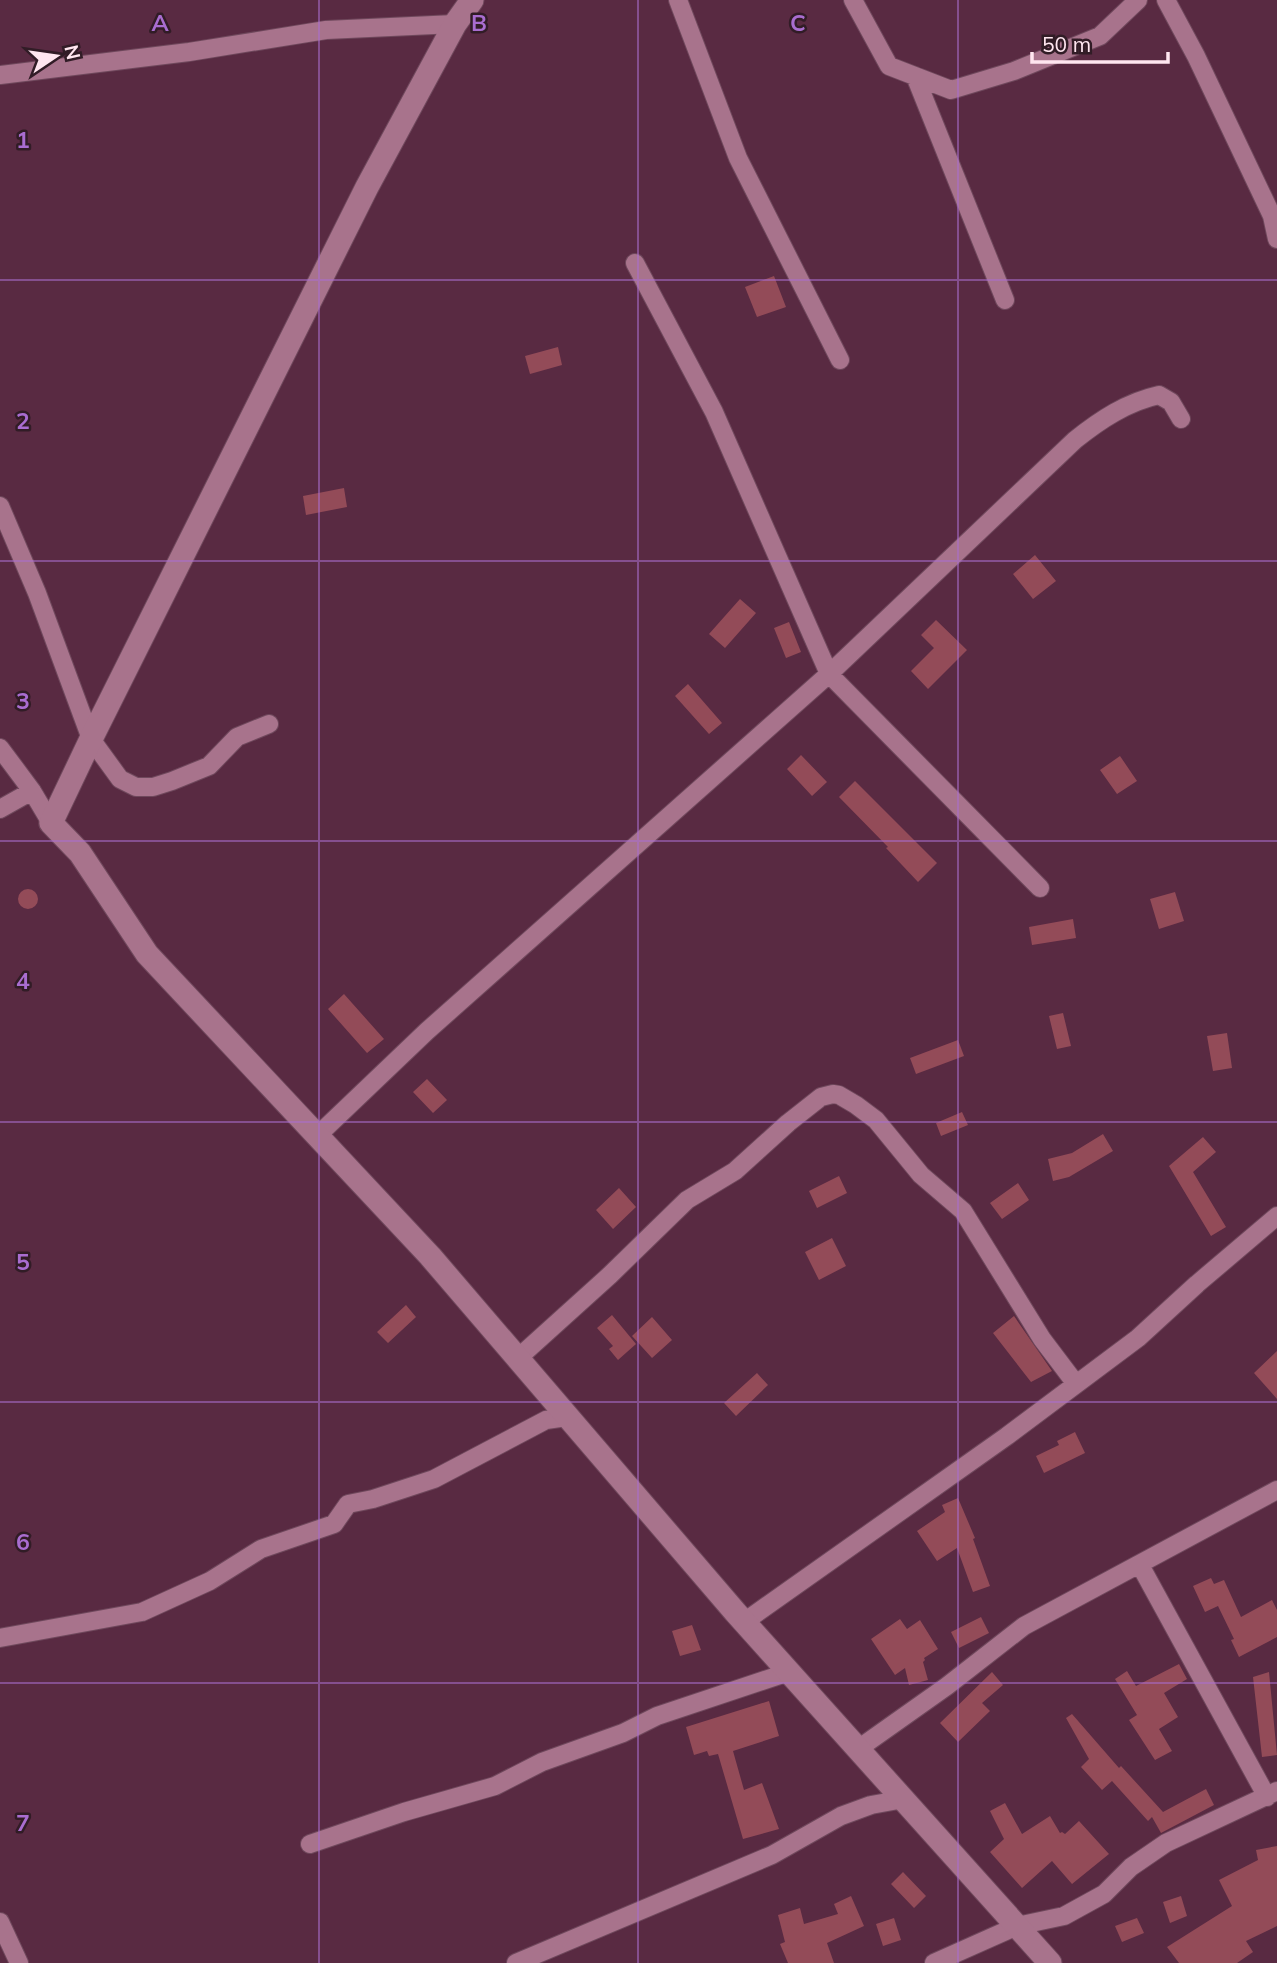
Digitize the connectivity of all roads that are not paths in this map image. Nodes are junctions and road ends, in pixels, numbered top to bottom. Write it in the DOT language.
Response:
graph roads {
  1 [pos="472,0"];
  2 [pos="678,0"];
  3 [pos="853,0"];
  4 [pos="1138,0"];
  5 [pos="1166,0"];
  6 [pos="456,24"];
  7 [pos="0,75"];
  8 [pos="915,76"];
  9 [pos="1277,239"];
  10 [pos="635,263"];
  11 [pos="1005,300"];
  12 [pos="840,360"];
  13 [pos="1181,419"];
  14 [pos="0,506"];
  15 [pos="829,674"];
  16 [pos="269,724"];
  17 [pos="90,739"];
  18 [pos="0,748"];
  19 [pos="32,791"];
  20 [pos="0,809"];
  21 [pos="51,823"];
  22 [pos="1040,888"];
  23 [pos="317,1136"];
  24 [pos="1277,1216"];
  25 [pos="517,1359"];
  26 [pos="1076,1384"];
  27 [pos="567,1417"];
  28 [pos="1275,1495"];
  29 [pos="1140,1565"];
  30 [pos="744,1622"];
  31 [pos="0,1639"];
  32 [pos="789,1672"];
  33 [pos="858,1749"];
  34 [pos="1272,1794"];
  35 [pos="904,1799"];
  36 [pos="310,1844"];
  37 [pos="0,1922"];
  38 [pos="1017,1926"];
  39 [pos="950,1959"];
  40 [pos="19,1963"];
  41 [pos="516,1963"];
  42 [pos="934,1963"];
  43 [pos="1050,1963"];
  1 -- 6 [label="street"];
  2 -- 12 [label="street"];
  3 -- 8 [label="street"];
  4 -- 8 [label="street"];
  5 -- 9 [label="street"];
  6 -- 7 [label="street"];
  6 -- 17 [label="street"];
  8 -- 11 [label="street"];
  10 -- 15 [label="street"];
  13 -- 15 [label="street"];
  14 -- 17 [label="street"];
  15 -- 22 [label="street"];
  15 -- 23 [label="street"];
  16 -- 17 [label="street"];
  17 -- 21 [label="street"];
  18 -- 19 [label="street"];
  19 -- 20 [label="street"];
  19 -- 21 [label="street"];
  21 -- 23 [label="street"];
  23 -- 25 [label="street"];
  24 -- 26 [label="street"];
  25 -- 26 [label="street"];
  25 -- 27 [label="street"];
  26 -- 30 [label="street"];
  27 -- 30 [label="street"];
  27 -- 31 [label="street"];
  28 -- 29 [label="street"];
  29 -- 33 [label="street"];
  29 -- 34 [label="street"];
  30 -- 32 [label="street"];
  32 -- 33 [label="street"];
  32 -- 36 [label="street"];
  33 -- 35 [label="street"];
  34 -- 38 [label="street"];
  35 -- 38 [label="street"];
  35 -- 41 [label="street"];
  37 -- 40 [label="street"];
  38 -- 39 [label="street"];
  38 -- 43 [label="street"];
  39 -- 42 [label="street"];
}
